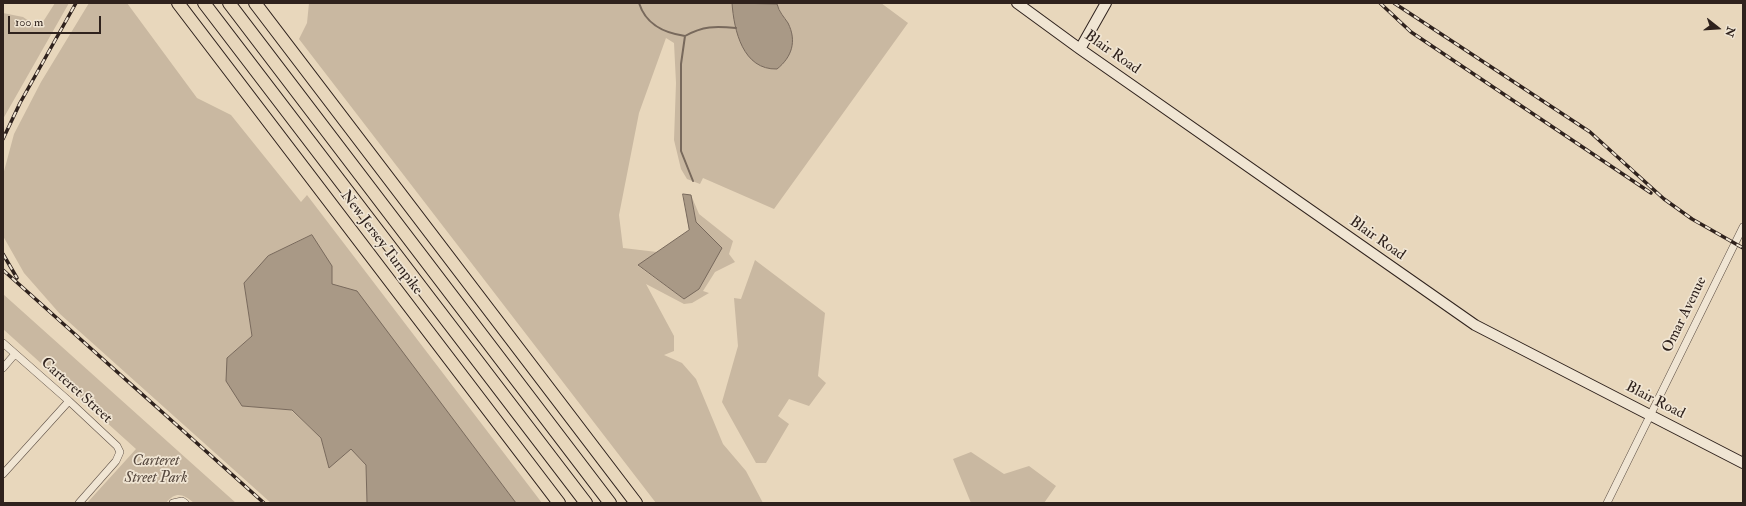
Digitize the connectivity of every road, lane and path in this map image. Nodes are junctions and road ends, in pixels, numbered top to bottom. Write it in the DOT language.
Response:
graph roads {
  1 [pos="178,3"];
  2 [pos="204,3"];
  3 [pos="228,3"];
  4 [pos="255,3"];
  5 [pos="1018,3"];
  6 [pos="1106,3"];
  7 [pos="1080,49"];
  8 [pos="1743,227"];
  9 [pos="3,343"];
  10 [pos="15,354"];
  11 [pos="3,368"];
  12 [pos="69,400"];
  13 [pos="1650,414"];
  14 [pos="1743,463"];
  15 [pos="3,474"];
  16 [pos="79,503"];
  17 [pos="559,503"];
  18 [pos="586,503"];
  19 [pos="610,503"];
  20 [pos="636,503"];
  21 [pos="1607,503"];
  1 -- 17 [label="highway, New Jersey Turnpike"];
  2 -- 18 [label="highway, New Jersey Turnpike"];
  3 -- 19 [label="highway, New Jersey Turnpike"];
  4 -- 20 [label="highway"];
  5 -- 7 [label="street, Blair Road"];
  6 -- 7 [label="street"];
  7 -- 13 [label="street, Blair Road"];
  8 -- 13 [label="street, Omar Avenue"];
  9 -- 10 [label="street, Carteret Street"];
  10 -- 11 [label="street"];
  10 -- 12 [label="street, Carteret Street"];
  12 -- 15 [label="street"];
  12 -- 16 [label="street, Carteret Street"];
  13 -- 14 [label="street, Blair Road"];
  13 -- 21 [label="street, Omar Avenue"];
}
